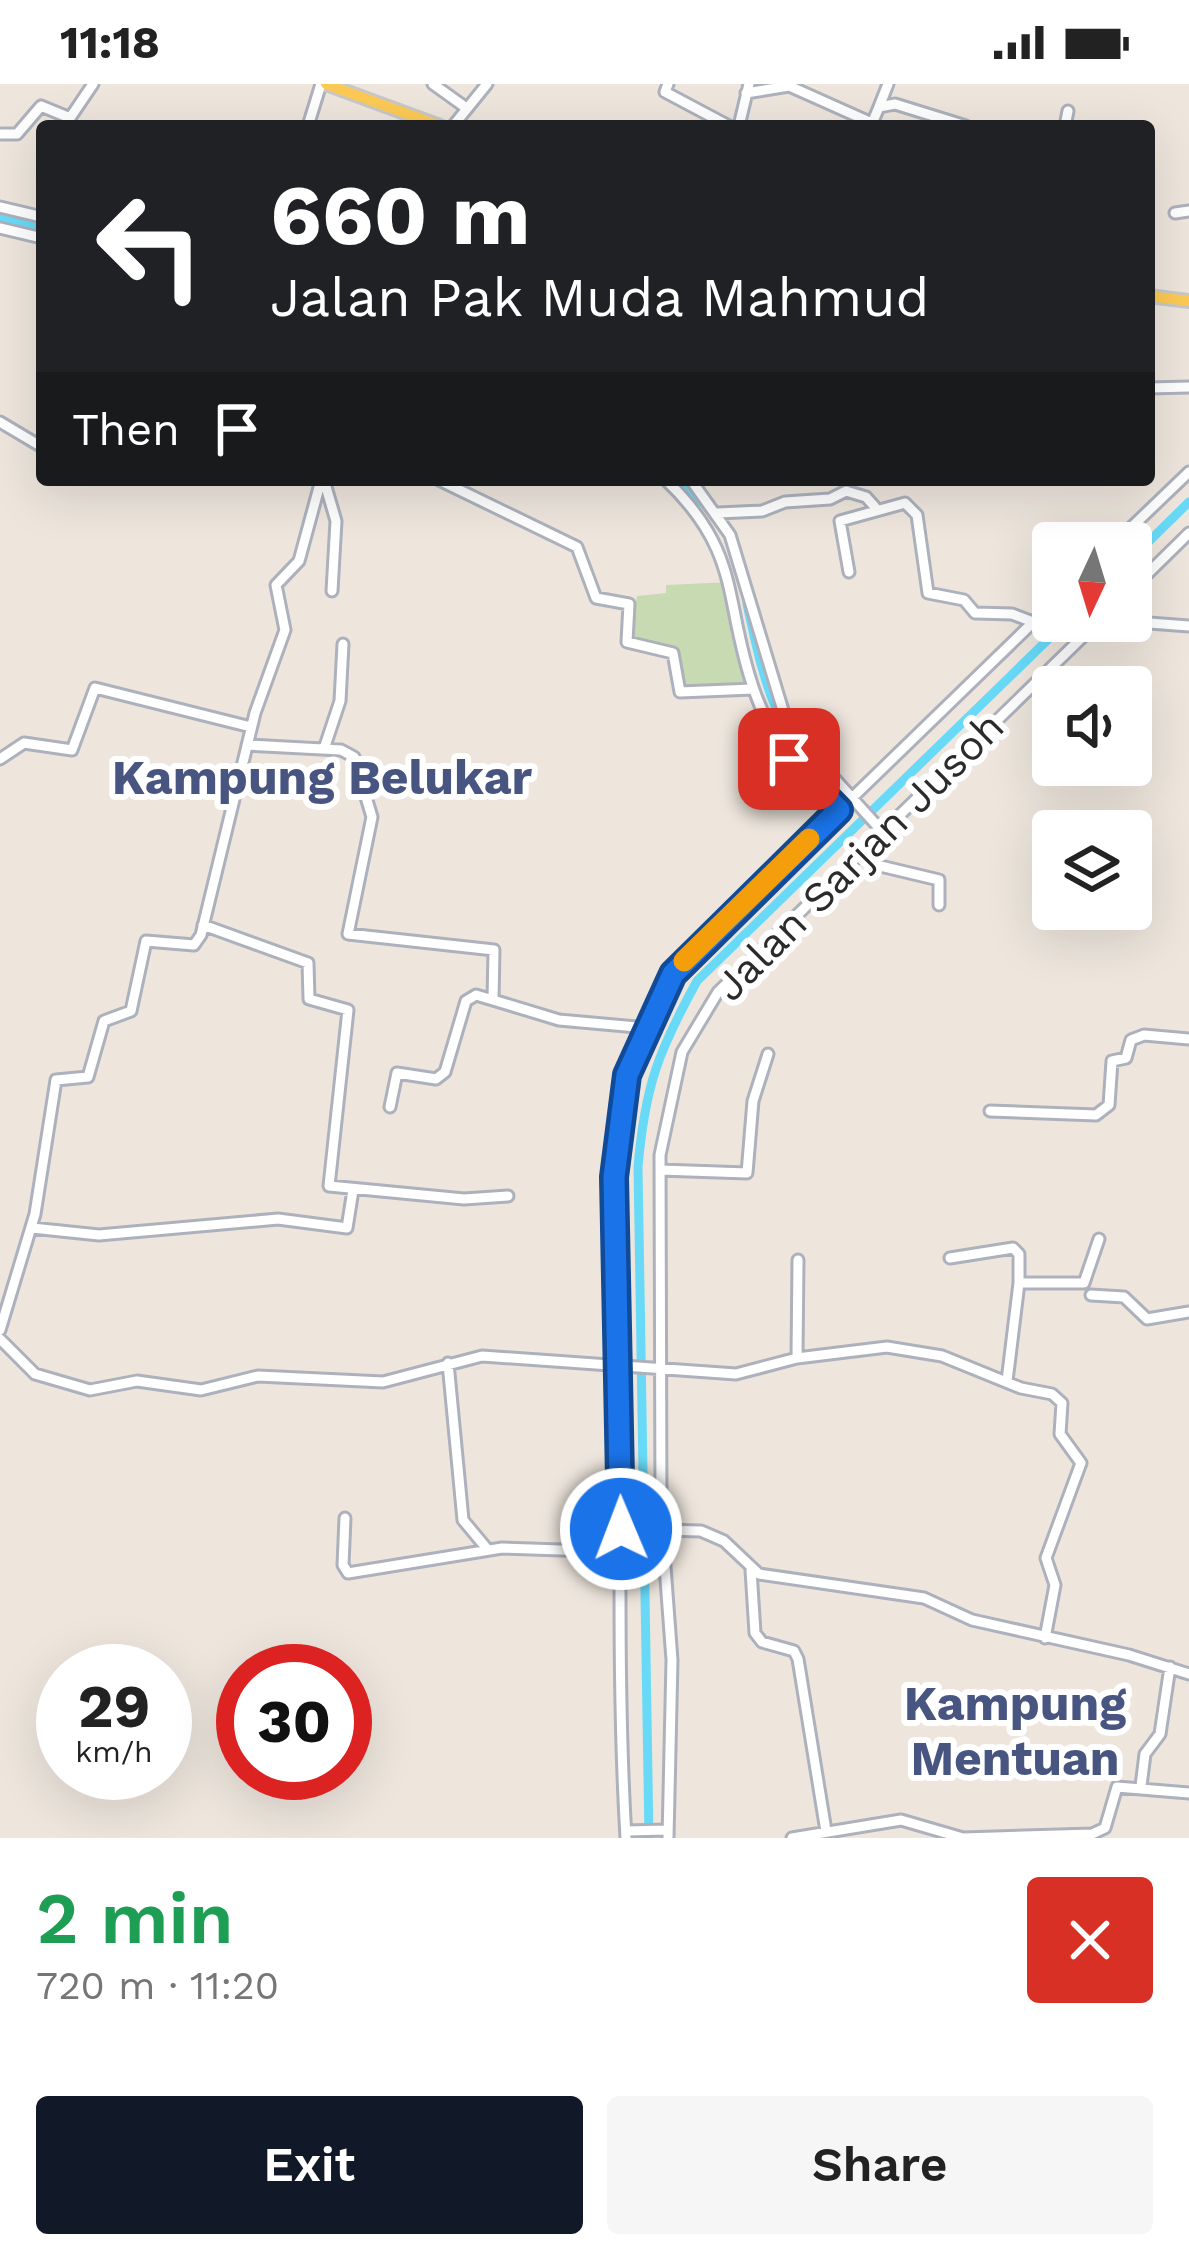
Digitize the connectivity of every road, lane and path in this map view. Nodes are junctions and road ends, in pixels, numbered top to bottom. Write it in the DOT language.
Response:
graph roads {
  1 [pos="93,84"];
  2 [pos="324,84"];
  3 [pos="433,84"];
  4 [pos="487,84"];
  5 [pos="668,84"];
  6 [pos="888,84"];
  7 [pos="748,88"];
  8 [pos="465,107"];
  9 [pos="879,107"];
  10 [pos="1069,111"];
  11 [pos="310,120"];
  12 [pos="423,120"];
  13 [pos="457,120"];
  14 [pos="718,120"];
  15 [pos="740,120"];
  16 [pos="861,120"];
  17 [pos="874,120"];
  18 [pos="947,120"];
  19 [pos="1066,120"];
  20 [pos="0,134"];
  21 [pos="0,207"];
  22 [pos="1189,211"];
  23 [pos="1174,213"];
  24 [pos="36,216"];
  25 [pos="0,228"];
  26 [pos="36,237"];
  27 [pos="1155,297"];
  28 [pos="1189,302"];
  29 [pos="1189,387"];
  30 [pos="1155,388"];
  31 [pos="0,422"];
  32 [pos="36,444"];
  33 [pos="1189,472"];
  34 [pos="320,486"];
  35 [pos="324,486"];
  36 [pos="452,486"];
  37 [pos="671,486"];
  38 [pos="696,486"];
  39 [pos="846,486"];
  40 [pos="875,507"];
  41 [pos="718,513"];
  42 [pos="1137,522"];
  43 [pos="1189,533"];
  44 [pos="1152,569"];
  45 [pos="849,572"];
  46 [pos="332,591"];
  47 [pos="1032,621"];
  48 [pos="1152,623"];
  49 [pos="1032,624"];
  50 [pos="1189,626"];
  51 [pos="751,636"];
  52 [pos="1076,642"];
  53 [pos="344,644"];
  54 [pos="753,689"];
  55 [pos="251,727"];
  56 [pos="247,745"];
  57 [pos="324,749"];
  58 [pos="0,759"];
  59 [pos="854,803"];
  60 [pos="839,810"];
  61 [pos="878,827"];
  62 [pos="858,853"];
  63 [pos="939,905"];
  64 [pos="203,925"];
  65 [pos="493,1000"];
  66 [pos="648,1028"];
  67 [pos="1189,1039"];
  68 [pos="768,1054"];
  69 [pos="390,1107"];
  70 [pos="990,1111"];
  71 [pos="660,1170"];
  72 [pos="353,1190"];
  73 [pos="508,1196"];
  74 [pos="32,1228"];
  75 [pos="1099,1239"];
  76 [pos="950,1258"];
  77 [pos="798,1260"];
  78 [pos="1018,1283"];
  79 [pos="1091,1295"];
  80 [pos="1189,1312"];
  81 [pos="0,1334"];
  82 [pos="797,1358"];
  83 [pos="448,1363"];
  84 [pos="624,1364"];
  85 [pos="657,1368"];
  86 [pos="1006,1382"];
  87 [pos="345,1518"];
  88 [pos="627,1529"];
  89 [pos="657,1529"];
  90 [pos="488,1550"];
  91 [pos="621,1552"];
  92 [pos="751,1570"];
  93 [pos="1046,1638"];
  94 [pos="1170,1667"];
  95 [pos="1189,1674"];
  96 [pos="1141,1786"];
  97 [pos="1189,1793"];
  98 [pos="826,1831"];
  99 [pos="665,1832"];
  100 [pos="628,1833"];
  101 [pos="1067,1835"];
  102 [pos="792,1838"];
  1 -- 20 [label="street"];
  2 -- 11 [label="street"];
  2 -- 12 [label="main road"];
  3 -- 8 [label="street"];
  4 -- 8 [label="street"];
  5 -- 14 [label="street"];
  6 -- 9 [label="street"];
  7 -- 15 [label="street"];
  7 -- 16 [label="street"];
  8 -- 13 [label="street"];
  9 -- 17 [label="street"];
  9 -- 18 [label="street"];
  10 -- 19 [label="street"];
  21 -- 24 [label="street"];
  22 -- 23 [label="street"];
  25 -- 26 [label="street"];
  27 -- 28 [label="main road"];
  29 -- 30 [label="street"];
  31 -- 32 [label="street"];
  33 -- 42 [label="street"];
  34 -- 55 [label="street"];
  35 -- 46 [label="street"];
  36 -- 54 [label="street"];
  37 -- 51 [label="street"];
  38 -- 41 [label="street"];
  39 -- 40 [label="street"];
  39 -- 41 [label="street"];
  40 -- 45 [label="street"];
  40 -- 47 [label="street"];
  41 -- 51 [label="street"];
  43 -- 44 [label="street"];
  48 -- 50 [label="street"];
  49 -- 59 [label="street"];
  51 -- 54 [label="street"];
  51 -- 59 [label="street"];
  52 -- 61 [label="street, Jalan Sarjan Jusoh"];
  53 -- 57 [label="street"];
  54 -- 60 [label="street"];
  55 -- 56 [label="street"];
  55 -- 58 [label="street"];
  56 -- 57 [label="street"];
  56 -- 64 [label="street"];
  57 -- 65 [label="street"];
  59 -- 60 [label="street"];
  59 -- 61 [label="street"];
  60 -- 66 [label="street"];
  61 -- 62 [label="street, Jalan Sarjan Jusoh"];
  62 -- 63 [label="street"];
  62 -- 71 [label="street, Jalan Sarjan Jusoh"];
  64 -- 72 [label="street"];
  64 -- 74 [label="street"];
  65 -- 66 [label="street"];
  65 -- 69 [label="street"];
  66 -- 84 [label="street"];
  67 -- 70 [label="street"];
  68 -- 71 [label="street"];
  71 -- 85 [label="street, Jalan Sarjan Jusoh"];
  72 -- 73 [label="street"];
  72 -- 74 [label="street"];
  74 -- 81 [label="street"];
  75 -- 78 [label="street"];
  76 -- 78 [label="street"];
  77 -- 82 [label="street"];
  78 -- 86 [label="street"];
  79 -- 80 [label="street"];
  81 -- 83 [label="street"];
  82 -- 85 [label="street"];
  82 -- 86 [label="street"];
  83 -- 84 [label="street"];
  83 -- 90 [label="street"];
  84 -- 85 [label="street"];
  84 -- 88 [label="street"];
  85 -- 89 [label="street, Jalan Sarjan Jusoh"];
  86 -- 93 [label="street"];
  87 -- 90 [label="street"];
  88 -- 89 [label="street"];
  88 -- 91 [label="street"];
  89 -- 92 [label="street"];
  89 -- 99 [label="street, Jalan Sarjan Jusoh"];
  90 -- 91 [label="street"];
  91 -- 100 [label="street"];
  92 -- 93 [label="street"];
  92 -- 98 [label="street"];
  93 -- 94 [label="street"];
  94 -- 95 [label="street"];
  94 -- 96 [label="street"];
  96 -- 97 [label="street"];
  96 -- 101 [label="street"];
  98 -- 101 [label="street"];
  98 -- 102 [label="street"];
  99 -- 100 [label="street"];
}
